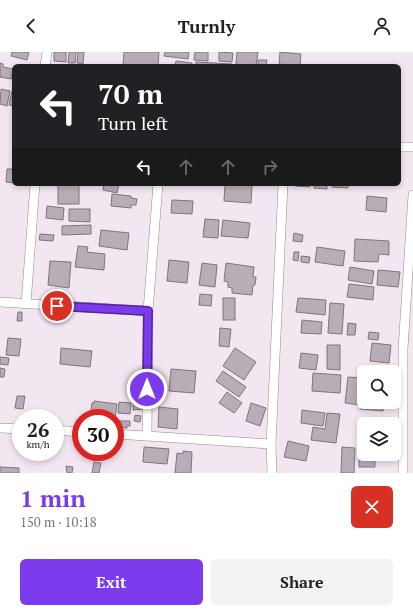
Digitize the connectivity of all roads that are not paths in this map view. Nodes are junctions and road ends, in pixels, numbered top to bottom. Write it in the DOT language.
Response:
graph roads {
  1 [pos="47,52"];
  2 [pos="45,64"];
  3 [pos="401,147"];
  4 [pos="413,147"];
  5 [pos="35,186"];
  6 [pos="158,186"];
  7 [pos="283,186"];
  8 [pos="413,195"];
  9 [pos="0,302"];
  10 [pos="26,304"];
  11 [pos="148,311"];
  12 [pos="0,428"];
  13 [pos="12,429"];
  14 [pos="124,435"];
  15 [pos="147,436"];
  16 [pos="271,444"];
  17 [pos="272,473"];
  18 [pos="403,473"];
  1 -- 2 [label="street"];
  3 -- 4 [label="street"];
  5 -- 10 [label="street"];
  6 -- 11 [label="street"];
  7 -- 16 [label="street"];
  8 -- 18 [label="street"];
  9 -- 10 [label="street"];
  10 -- 11 [label="street"];
  11 -- 15 [label="street"];
  12 -- 13 [label="street"];
  14 -- 15 [label="street"];
  15 -- 16 [label="street"];
  16 -- 17 [label="street"];
}
